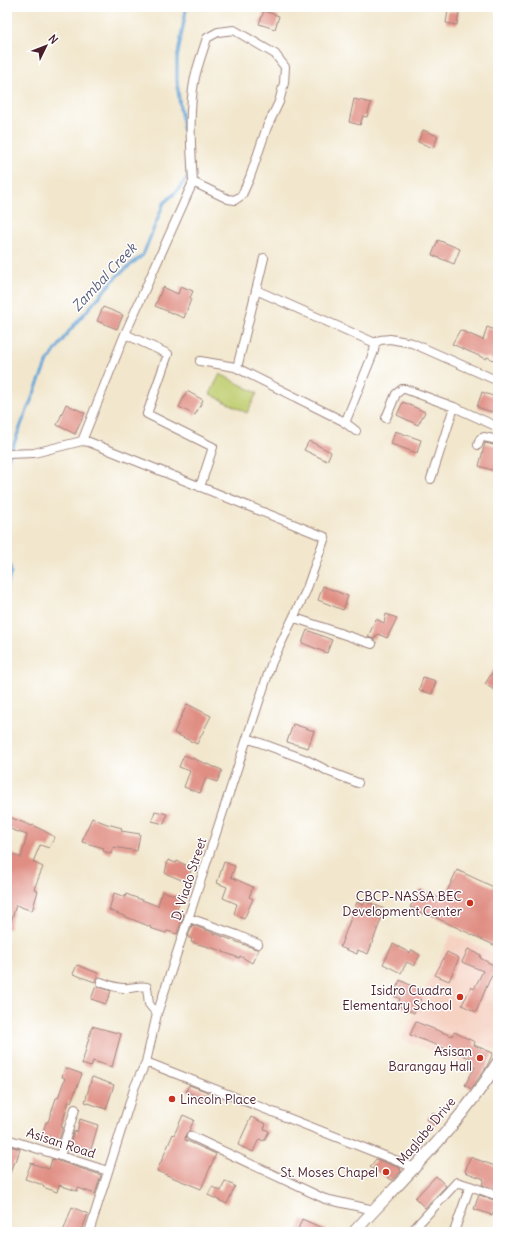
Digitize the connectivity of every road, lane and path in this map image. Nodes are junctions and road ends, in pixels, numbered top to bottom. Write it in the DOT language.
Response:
graph roads {
  1 [pos="193,182"];
  2 [pos="264,258"];
  3 [pos="256,290"];
  4 [pos="125,334"];
  5 [pos="375,343"];
  6 [pos="200,361"];
  7 [pos="237,368"];
  8 [pos="498,381"];
  9 [pos="454,407"];
  10 [pos="386,418"];
  11 [pos="345,422"];
  12 [pos="498,427"];
  13 [pos="356,432"];
  14 [pos="498,440"];
  15 [pos="82,442"];
  16 [pos="478,445"];
  17 [pos="7,454"];
  18 [pos="431,479"];
  19 [pos="200,487"];
  20 [pos="294,618"];
  21 [pos="372,644"];
  22 [pos="247,738"];
  23 [pos="358,783"];
  24 [pos="189,918"];
  25 [pos="258,944"];
  26 [pos="101,982"];
  27 [pos="158,1014"];
  28 [pos="146,1062"];
  29 [pos="498,1062"];
  30 [pos="75,1109"];
  31 [pos="191,1136"];
  32 [pos="7,1139"];
  33 [pos="60,1156"];
  34 [pos="415,1168"];
  35 [pos="108,1171"];
  36 [pos="470,1186"];
  37 [pos="498,1196"];
  38 [pos="374,1210"];
  39 [pos="89,1232"];
  40 [pos="354,1232"];
  41 [pos="411,1232"];
  42 [pos="454,1232"];
  1 -- 1 [label="street"];
  1 -- 4 [label="street"];
  2 -- 3 [label="street"];
  3 -- 5 [label="street"];
  3 -- 7 [label="street"];
  4 -- 15 [label="street"];
  4 -- 19 [label="street"];
  5 -- 8 [label="street"];
  5 -- 11 [label="street"];
  6 -- 7 [label="street"];
  7 -- 11 [label="street"];
  9 -- 10 [label="street"];
  9 -- 12 [label="street"];
  9 -- 18 [label="street"];
  11 -- 13 [label="street"];
  14 -- 16 [label="street"];
  15 -- 17 [label="street"];
  15 -- 19 [label="street"];
  19 -- 20 [label="street, D. Viado Street"];
  20 -- 21 [label="street"];
  20 -- 22 [label="street, D. Viado Street"];
  22 -- 23 [label="street"];
  22 -- 24 [label="street, D. Viado Street"];
  24 -- 25 [label="street"];
  24 -- 27 [label="street, D. Viado Street"];
  26 -- 27 [label="street"];
  27 -- 28 [label="street, D. Viado Street"];
  28 -- 34 [label="street"];
  28 -- 35 [label="street, D. Viado Street"];
  29 -- 34 [label="main road, Maglabe Drive"];
  30 -- 33 [label="street"];
  31 -- 38 [label="street"];
  32 -- 33 [label="street, Asisan Road"];
  33 -- 35 [label="street, Asisan Road"];
  34 -- 38 [label="main road, Maglabe Drive"];
  35 -- 39 [label="street, D. Viado Street"];
  36 -- 37 [label="street"];
  36 -- 41 [label="street"];
  36 -- 42 [label="street"];
  38 -- 40 [label="main road, Maglabe Drive"];
}
